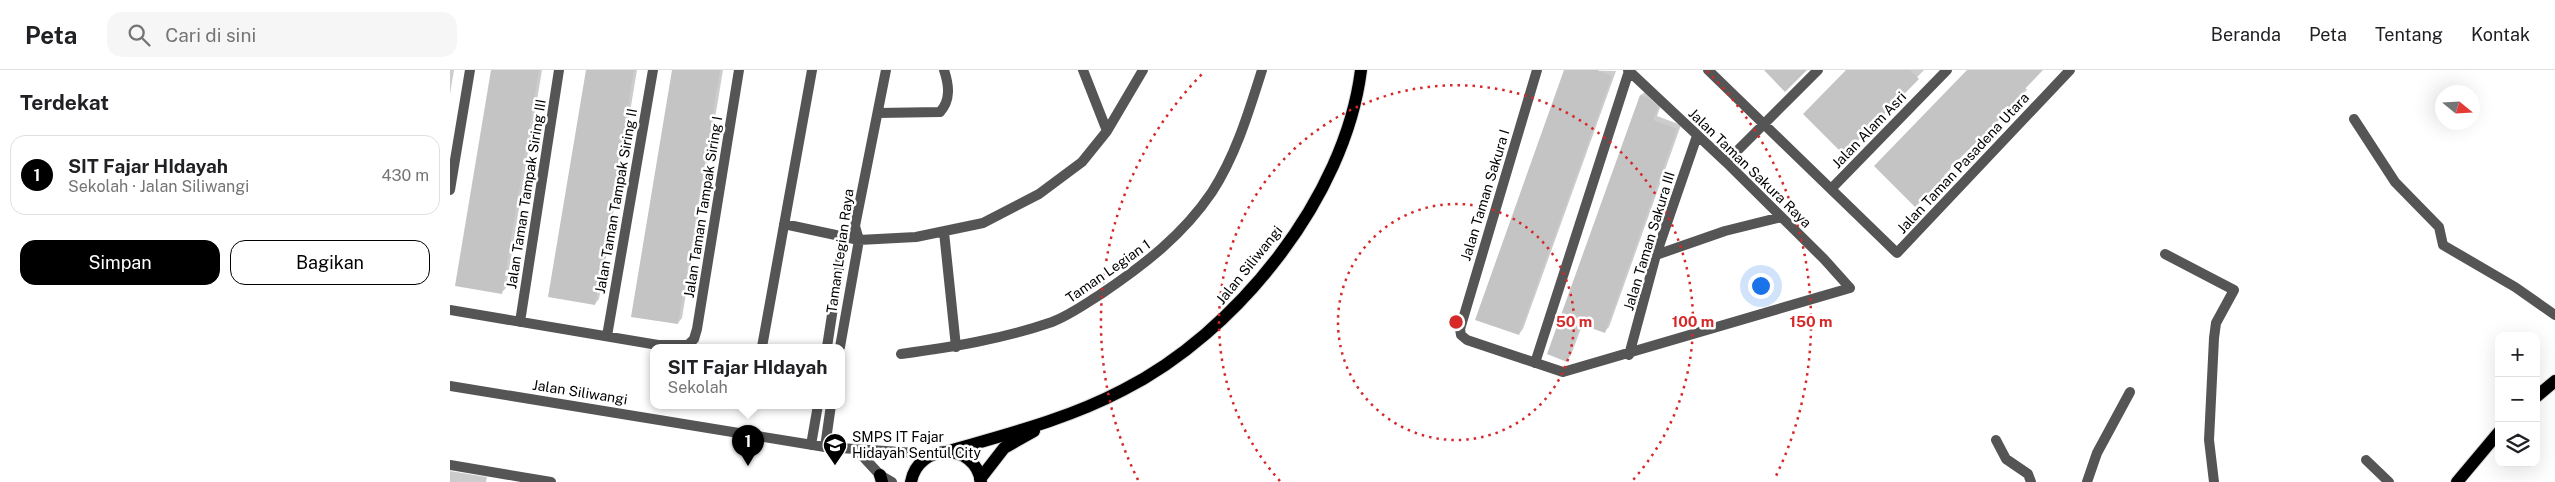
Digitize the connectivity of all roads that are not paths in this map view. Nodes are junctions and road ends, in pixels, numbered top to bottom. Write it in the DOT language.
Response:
graph roads {
  1 [pos="470,70"];
  2 [pos="559,70"];
  3 [pos="653,70"];
  4 [pos="739,70"];
  5 [pos="812,70"];
  6 [pos="886,70"];
  7 [pos="944,70"];
  8 [pos="1083,70"];
  9 [pos="1143,70"];
  10 [pos="1262,70"];
  11 [pos="1361,70"];
  12 [pos="1537,70"];
  13 [pos="1629,70"];
  14 [pos="1818,70"];
  15 [pos="1947,70"];
  16 [pos="2070,70"];
  17 [pos="1713,72"];
  18 [pos="878,113"];
  19 [pos="2354,118"];
  20 [pos="1763,125"];
  21 [pos="1107,131"];
  22 [pos="1697,136"];
  23 [pos="1726,162"];
  24 [pos="1832,188"];
  25 [pos="450,190"];
  26 [pos="1781,217"];
  27 [pos="784,224"];
  28 [pos="855,226"];
  29 [pos="944,232"];
  30 [pos="844,237"];
  31 [pos="859,240"];
  32 [pos="2165,254"];
  33 [pos="1656,255"];
  34 [pos="450,310"];
  35 [pos="2555,315"];
  36 [pos="832,317"];
  37 [pos="845,319"];
  38 [pos="520,322"];
  39 [pos="607,336"];
  40 [pos="652,344"];
  41 [pos="689,344"];
  42 [pos="763,344"];
  43 [pos="828,344"];
  44 [pos="841,344"];
  45 [pos="956,347"];
  46 [pos="901,354"];
  47 [pos="1629,355"];
  48 [pos="1535,363"];
  49 [pos="2555,381"];
  50 [pos="450,386"];
  51 [pos="2130,392"];
  52 [pos="2540,394"];
  53 [pos="817,409"];
  54 [pos="830,409"];
  55 [pos="1051,421"];
  56 [pos="2495,437"];
  57 [pos="1996,440"];
  58 [pos="811,445"];
  59 [pos="824,447"];
  60 [pos="856,450"];
  61 [pos="949,451"];
  62 [pos="931,454"];
  63 [pos="2366,460"];
  64 [pos="450,465"];
  65 [pos="881,478"];
  66 [pos="509,479"];
  67 [pos="980,481"];
  68 [pos="551,482"];
  69 [pos="892,482"];
  70 [pos="912,482"];
  71 [pos="2031,482"];
  72 [pos="2088,482"];
  73 [pos="2214,482"];
  74 [pos="2389,482"];
  75 [pos="2457,482"];
  1 -- 25 [label="street"];
  2 -- 38 [label="street, Jalan Taman Tampak Siring III"];
  3 -- 39 [label="street, Jalan Taman Tampak Siring II"];
  4 -- 41 [label="street, Jalan Taman Tampak Siring I"];
  5 -- 27 [label="street"];
  6 -- 18 [label="street, Taman Legian Raya"];
  7 -- 18 [label="street"];
  8 -- 21 [label="street"];
  9 -- 21 [label="street"];
  10 -- 45 [label="street, Taman Legian 1"];
  11 -- 55 [label="main road, Jalan Siliwangi"];
  12 -- 48 [label="street, Jalan Taman Sakura I"];
  13 -- 22 [label="street, Jalan Taman Sakura Raya"];
  13 -- 48 [label="street"];
  14 -- 20 [label="street"];
  15 -- 24 [label="street, Jalan Alam Asri"];
  16 -- 24 [label="street, Jalan Taman Pasadena Utara"];
  17 -- 20 [label="street"];
  18 -- 28 [label="street, Taman Legian Raya"];
  19 -- 35 [label="street"];
  20 -- 23 [label="street"];
  20 -- 24 [label="street"];
  21 -- 29 [label="street"];
  22 -- 23 [label="street, Jalan Taman Sakura Raya"];
  22 -- 33 [label="street, Jalan Taman Sakura III"];
  23 -- 26 [label="street, Jalan Taman Sakura Raya"];
  26 -- 33 [label="street"];
  26 -- 47 [label="street, Jalan Taman Sakura Raya"];
  27 -- 30 [label="street"];
  27 -- 42 [label="street"];
  28 -- 30 [label="street"];
  28 -- 31 [label="street, Taman Legian Raya"];
  29 -- 31 [label="street"];
  29 -- 45 [label="street"];
  30 -- 31 [label="street"];
  30 -- 36 [label="street"];
  31 -- 37 [label="street, Taman Legian Raya"];
  32 -- 73 [label="street"];
  33 -- 47 [label="street, Jalan Taman Sakura III"];
  34 -- 38 [label="street"];
  36 -- 37 [label="street"];
  36 -- 43 [label="street"];
  37 -- 44 [label="street, Taman Legian Raya"];
  38 -- 39 [label="street"];
  39 -- 40 [label="street, Jalan Taman Tampak Siring I"];
  45 -- 46 [label="street, Taman Legian 1"];
  47 -- 48 [label="street"];
  49 -- 52 [label="main road"];
  50 -- 58 [label="street, Jalan Siliwangi"];
  51 -- 72 [label="street"];
  53 -- 58 [label="street"];
  54 -- 59 [label="street"];
  55 -- 61 [label="main road, Jalan Siliwangi"];
  55 -- 67 [label="main road, Jalan Siliwangi"];
  56 -- 75 [label="main road"];
  57 -- 71 [label="street"];
  58 -- 59 [label="street, Jalan Siliwangi"];
  59 -- 60 [label="street, Jalan Siliwangi"];
  60 -- 62 [label="street, Jalan Siliwangi"];
  60 -- 65 [label="street"];
  61 -- 62 [label="main road, Jalan Siliwangi"];
  61 -- 67 [label="main road"];
  62 -- 70 [label="main road"];
  63 -- 74 [label="street"];
  64 -- 66 [label="street"];
  65 -- 69 [label="street"];
  66 -- 68 [label="street"];
}
